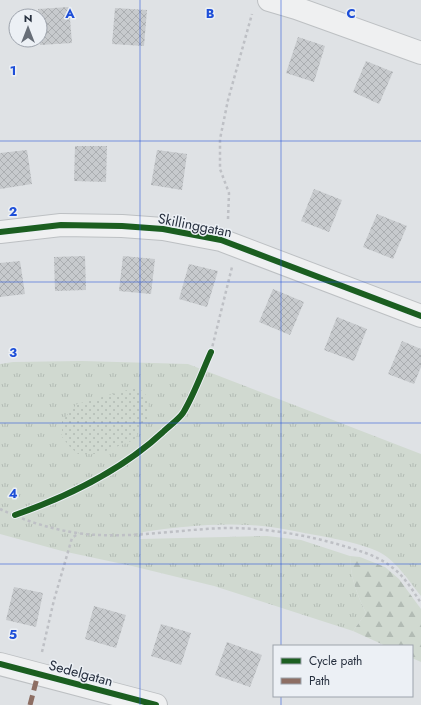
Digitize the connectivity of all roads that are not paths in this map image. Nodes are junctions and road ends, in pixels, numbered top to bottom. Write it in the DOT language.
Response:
graph roads {
  1 [pos="261,4"];
  2 [pos="421,53"];
  3 [pos="0,232"];
  4 [pos="421,316"];
  5 [pos="0,664"];
  6 [pos="156,705"];
  1 -- 2 [label="street"];
  3 -- 4 [label="street, Skillinggatan"];
  5 -- 6 [label="street, Sedelgatan"];
}
